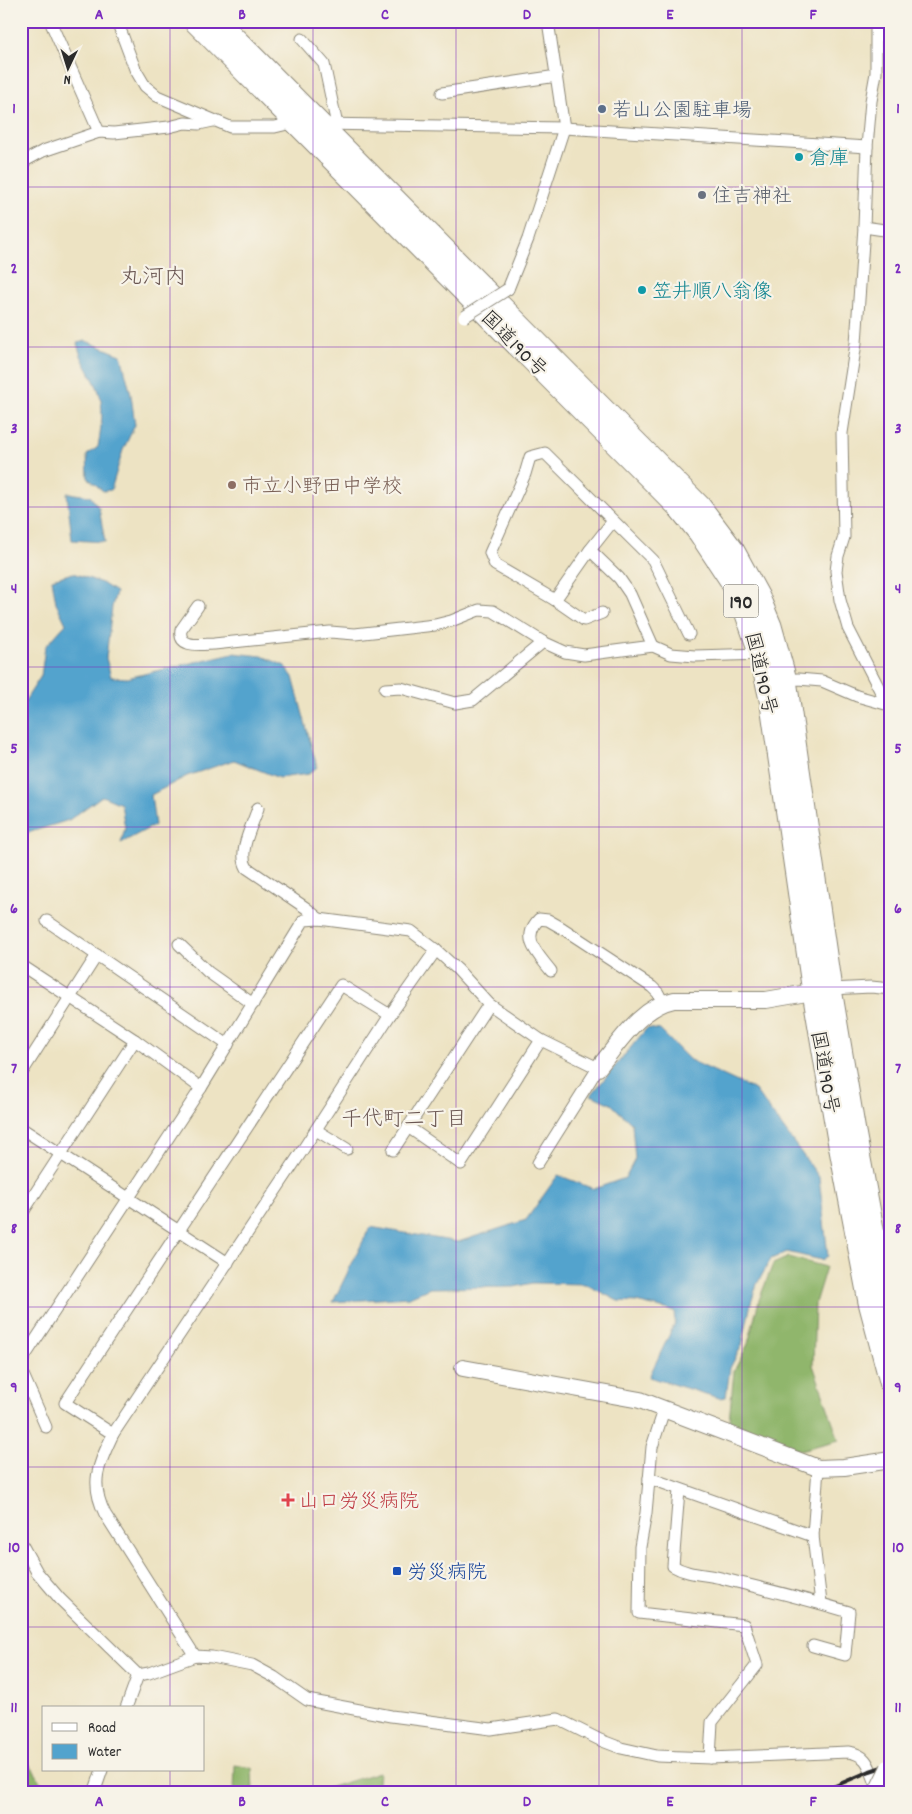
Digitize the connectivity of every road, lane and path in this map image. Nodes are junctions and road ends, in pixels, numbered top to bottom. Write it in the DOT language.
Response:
graph roads {
  1 [pos="50,21"];
  2 [pos="117,21"];
  3 [pos="194,21"];
  4 [pos="218,21"];
  5 [pos="548,21"];
  6 [pos="876,21"];
  7 [pos="302,39"];
  8 [pos="557,76"];
  9 [pos="442,93"];
  10 [pos="213,121"];
  11 [pos="295,122"];
  12 [pos="328,124"];
  13 [pos="564,128"];
  14 [pos="99,132"];
  15 [pos="867,147"];
  16 [pos="21,163"];
  17 [pos="864,227"];
  18 [pos="891,231"];
  19 [pos="464,317"];
  20 [pos="613,521"];
  21 [pos="590,550"];
  22 [pos="555,600"];
  23 [pos="198,606"];
  24 [pos="602,613"];
  25 [pos="689,634"];
  26 [pos="543,642"];
  27 [pos="653,646"];
  28 [pos="769,652"];
  29 [pos="786,680"];
  30 [pos="384,689"];
  31 [pos="889,705"];
  32 [pos="258,808"];
  33 [pos="319,920"];
  34 [pos="47,921"];
  35 [pos="179,944"];
  36 [pos="436,950"];
  37 [pos="97,955"];
  38 [pos="21,965"];
  39 [pos="551,971"];
  40 [pos="891,989"];
  41 [pos="822,990"];
  42 [pos="70,998"];
  43 [pos="253,1004"];
  44 [pos="489,1004"];
  45 [pos="663,1004"];
  46 [pos="390,1015"];
  47 [pos="135,1040"];
  48 [pos="541,1040"];
  49 [pos="228,1045"];
  50 [pos="598,1068"];
  51 [pos="21,1074"];
  52 [pos="201,1088"];
  53 [pos="408,1127"];
  54 [pos="21,1128"];
  55 [pos="316,1130"];
  56 [pos="346,1149"];
  57 [pos="393,1150"];
  58 [pos="62,1155"];
  59 [pos="538,1163"];
  60 [pos="128,1198"];
  61 [pos="21,1215"];
  62 [pos="177,1231"];
  63 [pos="228,1263"];
  64 [pos="891,1326"];
  65 [pos="21,1362"];
  66 [pos="463,1368"];
  67 [pos="21,1370"];
  68 [pos="891,1385"];
  69 [pos="664,1410"];
  70 [pos="46,1427"];
  71 [pos="114,1434"];
  72 [pos="891,1460"];
  73 [pos="818,1468"];
  74 [pos="648,1478"];
  75 [pos="680,1490"];
  76 [pos="813,1536"];
  77 [pos="21,1543"];
  78 [pos="821,1603"];
  79 [pos="813,1646"];
  80 [pos="195,1656"];
  81 [pos="138,1675"];
  82 [pos="127,1706"];
  83 [pos="710,1758"];
  84 [pos="891,1769"];
  85 [pos="101,1772"];
  86 [pos="878,1790"];
  87 [pos="94,1793"];
  1 -- 14 [label="street"];
  2 -- 10 [label="street"];
  3 -- 11 [label="highway, 国道190号 / 190"];
  4 -- 12 [label="highway, 国道190号 / 190"];
  5 -- 8 [label="street"];
  6 -- 15 [label="street"];
  7 -- 12 [label="street"];
  8 -- 9 [label="street"];
  8 -- 13 [label="street"];
  10 -- 11 [label="street"];
  10 -- 14 [label="street"];
  11 -- 12 [label="street"];
  11 -- 28 [label="highway, 国道190号 / 190"];
  12 -- 13 [label="street"];
  12 -- 28 [label="highway, 国道190号 / 190"];
  13 -- 15 [label="street"];
  13 -- 19 [label="street, bridge"];
  14 -- 16 [label="street"];
  15 -- 17 [label="street"];
  17 -- 18 [label="street"];
  17 -- 31 [label="street"];
  20 -- 21 [label="street"];
  20 -- 22 [label="street"];
  20 -- 25 [label="street"];
  21 -- 22 [label="street"];
  21 -- 27 [label="street"];
  22 -- 24 [label="street"];
  23 -- 26 [label="street"];
  26 -- 27 [label="street"];
  26 -- 30 [label="street"];
  27 -- 28 [label="street"];
  28 -- 29 [label="highway, 国道190号 / 190"];
  28 -- 41 [label="highway, 国道190号 / 190"];
  29 -- 31 [label="street"];
  29 -- 41 [label="highway, 国道190号 / 190"];
  32 -- 33 [label="street"];
  33 -- 36 [label="street"];
  33 -- 43 [label="street"];
  34 -- 37 [label="street"];
  35 -- 43 [label="street"];
  36 -- 44 [label="street"];
  36 -- 46 [label="street"];
  37 -- 42 [label="street"];
  37 -- 49 [label="street"];
  38 -- 42 [label="street"];
  39 -- 45 [label="street"];
  40 -- 41 [label="street"];
  41 -- 45 [label="street"];
  41 -- 64 [label="highway, 国道190号 / 190"];
  41 -- 68 [label="highway, 国道190号 / 190"];
  42 -- 47 [label="street"];
  42 -- 51 [label="street"];
  43 -- 49 [label="street"];
  44 -- 48 [label="street"];
  44 -- 53 [label="street"];
  45 -- 50 [label="street"];
  46 -- 55 [label="street"];
  46 -- 62 [label="street"];
  47 -- 52 [label="street"];
  47 -- 58 [label="street"];
  48 -- 50 [label="street"];
  48 -- 53 [label="street"];
  49 -- 52 [label="street"];
  50 -- 59 [label="street"];
  52 -- 60 [label="street"];
  53 -- 57 [label="street"];
  54 -- 58 [label="street"];
  55 -- 56 [label="street"];
  55 -- 63 [label="street"];
  58 -- 60 [label="street"];
  58 -- 61 [label="street"];
  60 -- 62 [label="street"];
  60 -- 65 [label="street"];
  62 -- 63 [label="street"];
  62 -- 71 [label="street"];
  63 -- 71 [label="street"];
  66 -- 69 [label="street"];
  67 -- 70 [label="street"];
  69 -- 73 [label="street"];
  69 -- 74 [label="street"];
  71 -- 80 [label="street"];
  72 -- 73 [label="street"];
  73 -- 76 [label="street"];
  74 -- 75 [label="street"];
  74 -- 83 [label="street"];
  75 -- 76 [label="street"];
  75 -- 78 [label="street"];
  76 -- 78 [label="street"];
  77 -- 81 [label="street"];
  78 -- 79 [label="street"];
  80 -- 81 [label="street"];
  80 -- 83 [label="street"];
  81 -- 82 [label="street"];
  83 -- 86 [label="street"];
  84 -- 86 [label="highway, bridge"];
  85 -- 87 [label="street"];
}
